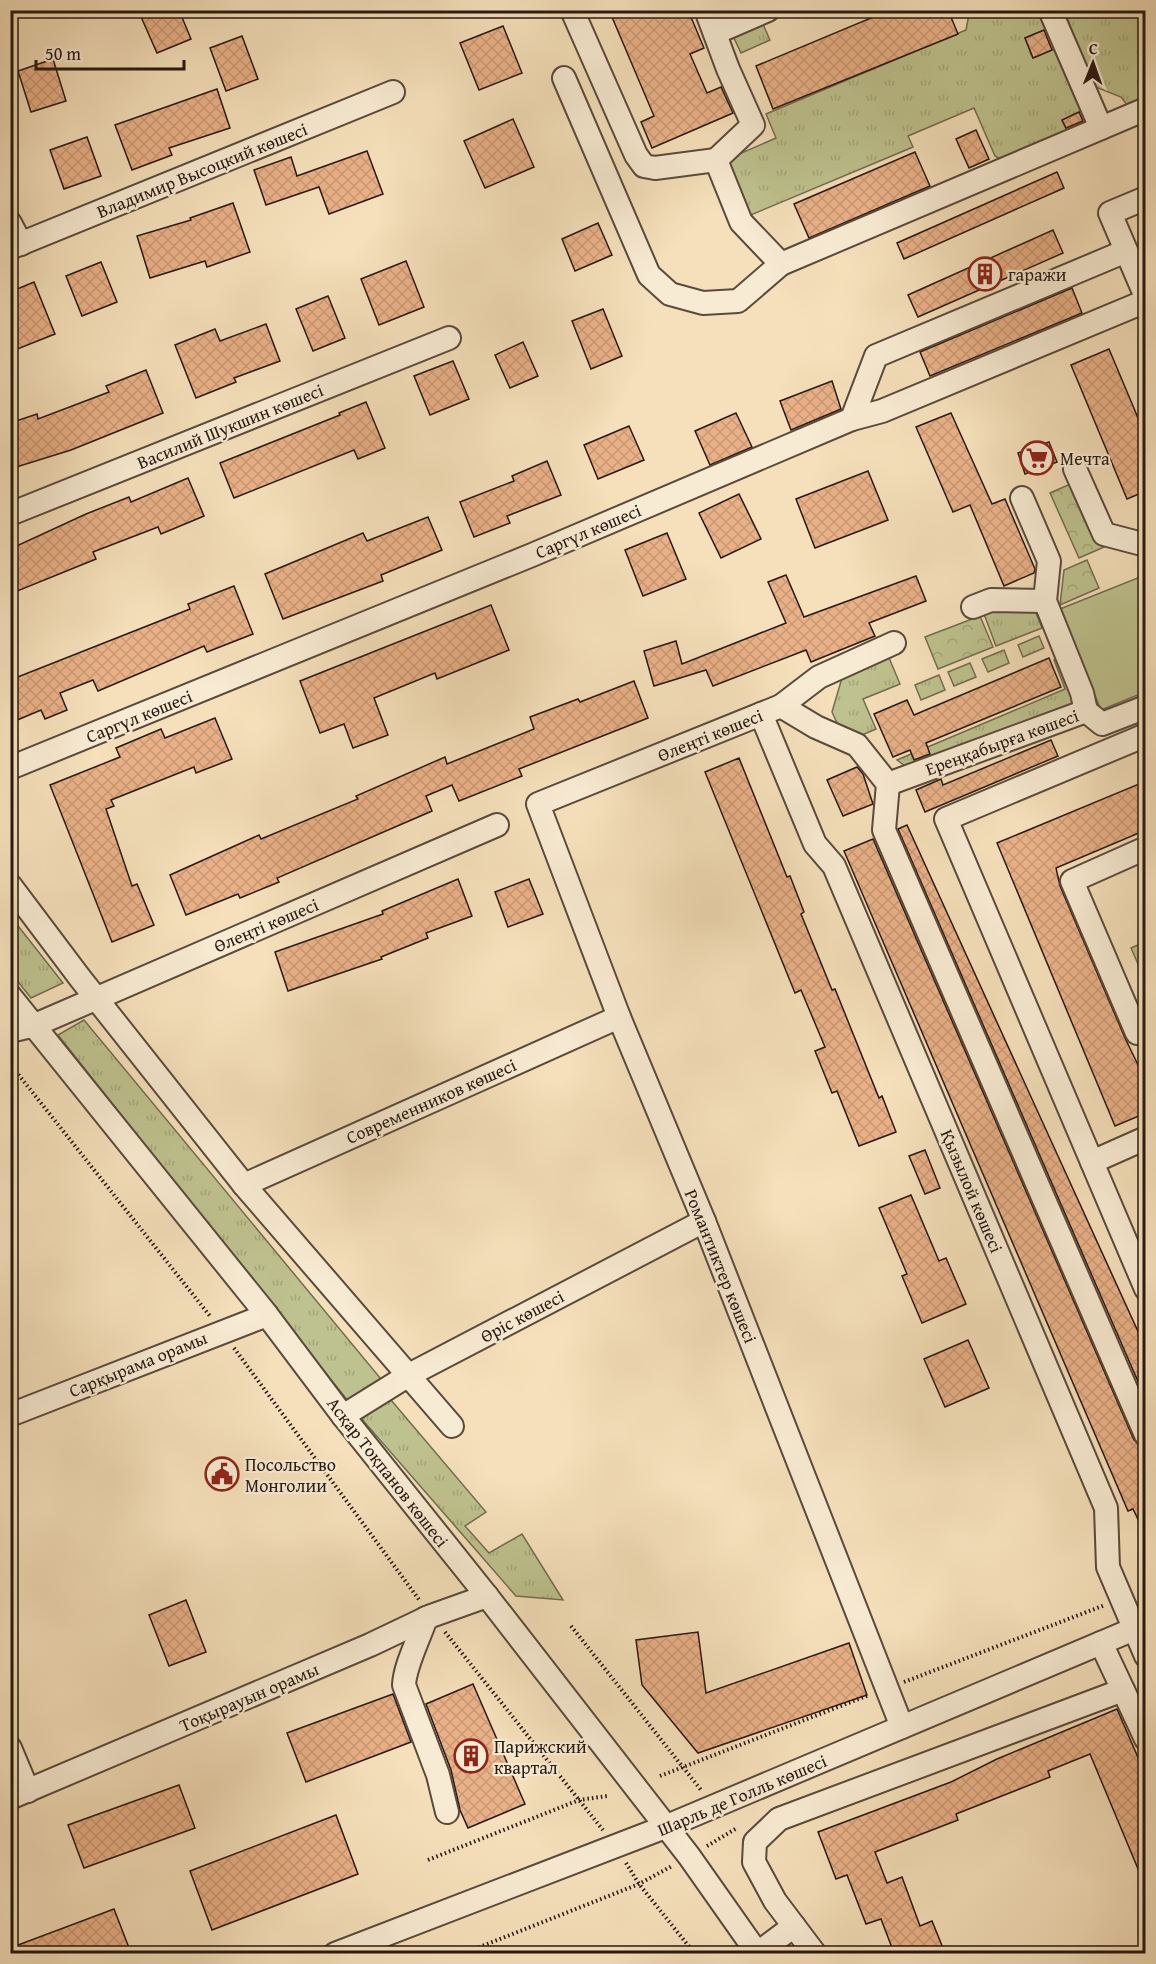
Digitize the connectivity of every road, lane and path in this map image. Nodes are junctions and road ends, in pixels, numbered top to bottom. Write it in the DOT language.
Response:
graph roads {
  1 [pos="572,10"];
  2 [pos="706,10"];
  3 [pos="768,10"];
  4 [pos="1050,10"];
  5 [pos="715,33"];
  6 [pos="564,78"];
  7 [pos="393,92"];
  8 [pos="1146,109"];
  9 [pos="1101,128"];
  10 [pos="716,160"];
  11 [pos="1146,198"];
  12 [pos="10,223"];
  13 [pos="16,246"];
  14 [pos="1126,251"];
  15 [pos="781,264"];
  16 [pos="1146,299"];
  17 [pos="449,338"];
  18 [pos="852,419"];
  19 [pos="1075,469"];
  20 [pos="1022,498"];
  21 [pos="10,514"];
  22 [pos="1146,545"];
  23 [pos="1045,601"];
  24 [pos="973,607"];
  25 [pos="894,643"];
  26 [pos="1146,707"];
  27 [pos="771,710"];
  28 [pos="1086,711"];
  29 [pos="1146,735"];
  30 [pos="10,768"];
  31 [pos="888,784"];
  32 [pos="538,804"];
  33 [pos="497,825"];
  34 [pos="1146,848"];
  35 [pos="10,885"];
  36 [pos="10,996"];
  37 [pos="96,998"];
  38 [pos="619,1017"];
  39 [pos="35,1025"];
  40 [pos="1146,1029"];
  41 [pos="10,1030"];
  42 [pos="10,1064"];
  43 [pos="1146,1138"];
  44 [pos="1092,1162"];
  45 [pos="244,1185"];
  46 [pos="704,1221"];
  47 [pos="1146,1289"];
  48 [pos="267,1315"];
  49 [pos="222,1330"];
  50 [pos="409,1376"];
  51 [pos="10,1415"];
  52 [pos="343,1416"];
  53 [pos="452,1426"];
  54 [pos="1146,1435"];
  55 [pos="487,1596"];
  56 [pos="428,1617"];
  57 [pos="571,1626"];
  58 [pos="1140,1626"];
  59 [pos="1101,1643"];
  60 [pos="1146,1656"];
  61 [pos="1123,1690"];
  62 [pos="902,1727"];
  63 [pos="1146,1739"];
  64 [pos="10,1748"];
  65 [pos="19,1795"];
  66 [pos="607,1796"];
  67 [pos="579,1800"];
  68 [pos="714,1807"];
  69 [pos="447,1812"];
  70 [pos="665,1827"];
  71 [pos="754,1842"];
  72 [pos="616,1846"];
  73 [pos="428,1860"];
  74 [pos="639,1884"];
  75 [pos="794,1926"];
  76 [pos="334,1953"];
  77 [pos="462,1953"];
  78 [pos="695,1953"];
  79 [pos="758,1953"];
  80 [pos="815,1953"];
  1 -- 10 [label="street"];
  2 -- 5 [label="street"];
  3 -- 5 [label="street"];
  4 -- 9 [label="street"];
  5 -- 10 [label="street"];
  6 -- 15 [label="street"];
  7 -- 13 [label="street, Владимир Высоцкий көшесі"];
  8 -- 9 [label="street"];
  9 -- 15 [label="street"];
  10 -- 15 [label="street"];
  11 -- 14 [label="street"];
  12 -- 13 [label="street"];
  14 -- 16 [label="street"];
  14 -- 18 [label="street"];
  16 -- 18 [label="street, Саргүл көшесі"];
  17 -- 21 [label="street, Василий Шукшин көшесі"];
  18 -- 30 [label="street, Саргүл көшесі"];
  19 -- 22 [label="street"];
  20 -- 23 [label="street"];
  23 -- 24 [label="street"];
  23 -- 28 [label="street"];
  25 -- 27 [label="street, Өлеңті көшесі"];
  26 -- 28 [label="street, Ереңқабырға көшесі"];
  27 -- 31 [label="street"];
  27 -- 32 [label="street, Өлеңті көшесі"];
  27 -- 58 [label="street, Қызылой көшесі"];
  28 -- 31 [label="street, Ереңқабырға көшесі"];
  29 -- 44 [label="street"];
  31 -- 54 [label="street"];
  32 -- 38 [label="street, Романтиктер көшесі"];
  33 -- 37 [label="street, Өлеңті көшесі"];
  34 -- 40 [label="street"];
  35 -- 37 [label="street"];
  36 -- 39 [label="street, Асқар Тоқпанов көшесі"];
  37 -- 39 [label="street, Өлеңті көшесі"];
  37 -- 45 [label="street"];
  38 -- 45 [label="street, Современников көшесі"];
  38 -- 46 [label="street, Романтиктер көшесі"];
  39 -- 41 [label="street, Өлеңті көшесі"];
  39 -- 48 [label="street, Асқар Тоқпанов көшесі"];
  42 -- 49 [label="path"];
  43 -- 44 [label="street"];
  44 -- 47 [label="street"];
  45 -- 50 [label="street"];
  46 -- 50 [label="street, Өріс көшесі"];
  46 -- 62 [label="street, Романтиктер көшесі"];
  48 -- 49 [label="street, Сарқырама орамы"];
  48 -- 52 [label="street, Асқар Тоқпанов көшесі"];
  49 -- 51 [label="street, Сарқырама орамы"];
  49 -- 56 [label="path"];
  50 -- 52 [label="street, Өріс көшесі"];
  50 -- 53 [label="street"];
  52 -- 55 [label="street, Асқар Тоқпанов көшесі"];
  55 -- 56 [label="street, Тоқырауын орамы"];
  55 -- 70 [label="street, Асқар Тоқпанов көшесі"];
  56 -- 65 [label="street, Тоқырауын орамы"];
  56 -- 67 [label="path"];
  56 -- 69 [label="street"];
  57 -- 68 [label="path"];
  58 -- 59 [label="street, Шарль де Голль көшесі"];
  58 -- 60 [label="street, Қызылой көшесі"];
  59 -- 61 [label="street"];
  59 -- 62 [label="street, Шарль де Голль көшесі"];
  61 -- 63 [label="street"];
  61 -- 71 [label="street"];
  62 -- 68 [label="street, Шарль де Голль көшесі"];
  64 -- 65 [label="street"];
  66 -- 67 [label="path"];
  67 -- 72 [label="path"];
  67 -- 73 [label="path"];
  68 -- 70 [label="street, Шарль де Голль көшесі"];
  68 -- 71 [label="path"];
  70 -- 72 [label="street, Шарль де Голль көшесі"];
  70 -- 79 [label="street, Асқар Тоқпанов көшесі"];
  71 -- 75 [label="street"];
  72 -- 74 [label="path"];
  72 -- 76 [label="street, Шарль де Голль көшесі"];
  74 -- 77 [label="path"];
  74 -- 78 [label="path"];
  75 -- 79 [label="street"];
  75 -- 80 [label="street"];
}
